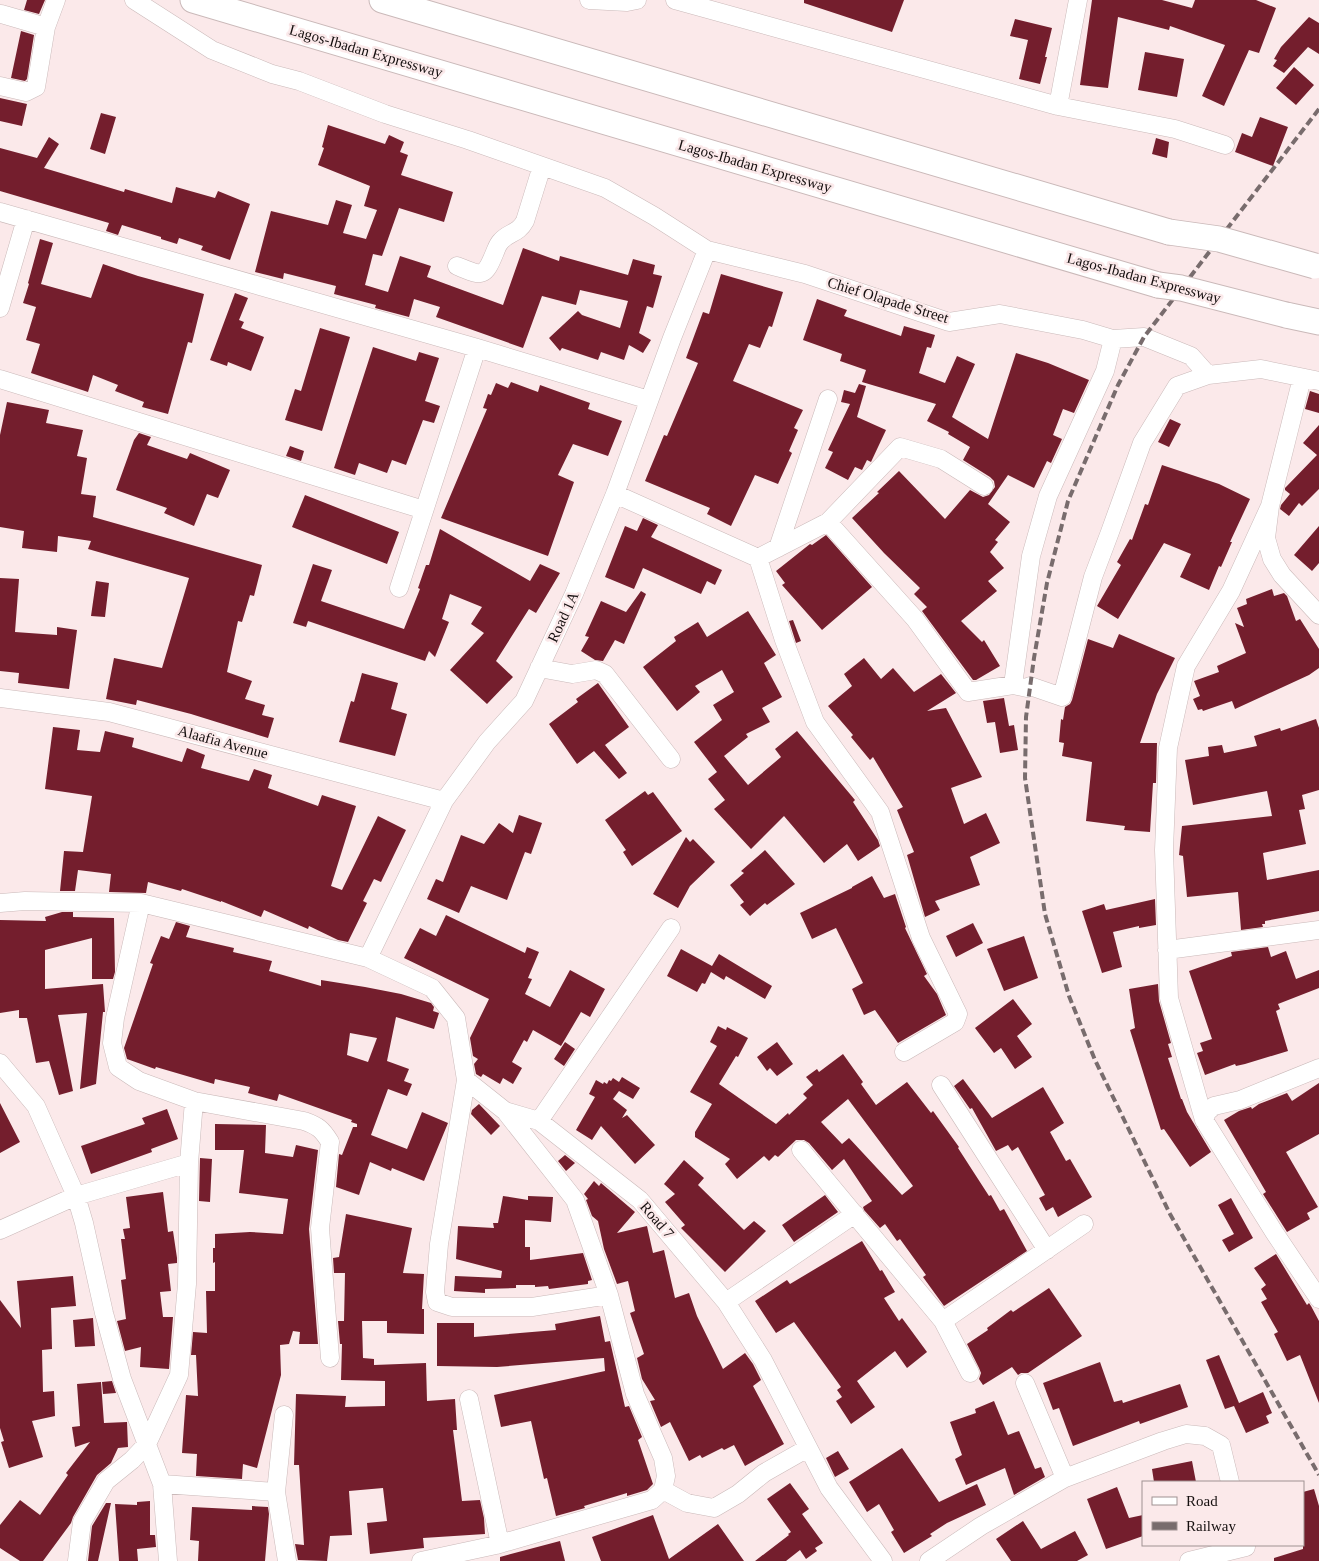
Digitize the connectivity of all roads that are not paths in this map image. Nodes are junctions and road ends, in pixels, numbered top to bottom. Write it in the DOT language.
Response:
graph roads {
  1 [pos="56,0"];
  2 [pos="134,0"];
  3 [pos="193,0"];
  4 [pos="382,0"];
  5 [pos="589,0"];
  6 [pos="637,0"];
  7 [pos="675,0"];
  8 [pos="1078,0"];
  9 [pos="2,12"];
  10 [pos="46,27"];
  11 [pos="0,86"];
  12 [pos="1058,106"];
  13 [pos="1225,145"];
  14 [pos="542,166"];
  15 [pos="0,212"];
  16 [pos="26,219"];
  17 [pos="707,250"];
  18 [pos="457,266"];
  19 [pos="1317,266"];
  20 [pos="0,308"];
  21 [pos="1319,322"];
  22 [pos="1113,338"];
  23 [pos="477,348"];
  24 [pos="1208,375"];
  25 [pos="0,379"];
  26 [pos="1311,379"];
  27 [pos="828,399"];
  28 [pos="649,400"];
  29 [pos="984,486"];
  30 [pos="615,494"];
  31 [pos="1270,506"];
  32 [pos="424,510"];
  33 [pos="828,522"];
  34 [pos="778,548"];
  35 [pos="758,558"];
  36 [pos="399,588"];
  37 [pos="1319,615"];
  38 [pos="539,668"];
  39 [pos="1013,685"];
  40 [pos="0,698"];
  41 [pos="671,759"];
  42 [pos="444,801"];
  43 [pos="0,903"];
  44 [pos="141,903"];
  45 [pos="672,928"];
  46 [pos="1319,930"];
  47 [pos="1167,950"];
  48 [pos="368,958"];
  49 [pos="904,1052"];
  50 [pos="0,1062"];
  51 [pos="1319,1068"];
  52 [pos="466,1080"];
  53 [pos="941,1085"];
  54 [pos="194,1101"];
  55 [pos="505,1111"];
  56 [pos="1204,1120"];
  57 [pos="539,1121"];
  58 [pos="801,1150"];
  59 [pos="189,1163"];
  60 [pos="76,1196"];
  61 [pos="855,1214"];
  62 [pos="1084,1224"];
  63 [pos="0,1230"];
  64 [pos="1047,1250"];
  65 [pos="609,1295"];
  66 [pos="1319,1299"];
  67 [pos="726,1302"];
  68 [pos="943,1321"];
  69 [pos="330,1358"];
  70 [pos="970,1374"];
  71 [pos="1025,1383"];
  72 [pos="469,1399"];
  73 [pos="284,1415"];
  74 [pos="147,1444"];
  75 [pos="808,1448"];
  76 [pos="1065,1478"];
  77 [pos="1230,1481"];
  78 [pos="162,1484"];
  79 [pos="663,1490"];
  80 [pos="276,1492"];
  81 [pos="500,1544"];
  82 [pos="1248,1551"];
  83 [pos="77,1561"];
  84 [pos="168,1561"];
  85 [pos="286,1561"];
  86 [pos="421,1561"];
  87 [pos="883,1561"];
  88 [pos="929,1561"];
  89 [pos="1189,1561"];
  1 -- 10 [label="street"];
  2 -- 14 [label="street, Chief Olapade Street"];
  3 -- 21 [label="highway, Lagos-Ibadan Expressway, bridge"];
  4 -- 19 [label="highway, bridge"];
  5 -- 6 [label="street"];
  7 -- 12 [label="street"];
  8 -- 12 [label="street"];
  9 -- 10 [label="street"];
  10 -- 11 [label="street"];
  12 -- 13 [label="street"];
  14 -- 17 [label="street, Chief Olapade Street"];
  14 -- 18 [label="street"];
  15 -- 16 [label="street"];
  16 -- 20 [label="street"];
  16 -- 23 [label="street"];
  17 -- 22 [label="street, Chief Olapade Street"];
  17 -- 28 [label="street, Road 1A"];
  22 -- 24 [label="street, Chief Olapade Street"];
  22 -- 39 [label="street"];
  23 -- 28 [label="street"];
  23 -- 32 [label="street"];
  24 -- 26 [label="street"];
  24 -- 39 [label="street"];
  25 -- 32 [label="street"];
  26 -- 31 [label="street"];
  27 -- 34 [label="street"];
  28 -- 30 [label="street, Road 1A"];
  29 -- 33 [label="street"];
  30 -- 35 [label="street"];
  30 -- 38 [label="street, Road 1A"];
  31 -- 37 [label="street"];
  31 -- 47 [label="street"];
  32 -- 36 [label="street"];
  33 -- 34 [label="street"];
  33 -- 39 [label="street"];
  34 -- 35 [label="street"];
  35 -- 49 [label="street"];
  38 -- 41 [label="street"];
  38 -- 42 [label="street, Road 1A"];
  40 -- 42 [label="street, Alaafia Avenue"];
  42 -- 48 [label="street, Road 1A"];
  43 -- 44 [label="street"];
  44 -- 48 [label="street"];
  44 -- 54 [label="street"];
  45 -- 57 [label="street"];
  46 -- 47 [label="street"];
  47 -- 56 [label="street"];
  48 -- 52 [label="street"];
  50 -- 60 [label="street"];
  51 -- 56 [label="street"];
  52 -- 55 [label="street, Road 7"];
  52 -- 65 [label="street"];
  53 -- 64 [label="street"];
  54 -- 59 [label="street"];
  54 -- 69 [label="street"];
  55 -- 57 [label="street, Road 7"];
  55 -- 65 [label="street"];
  56 -- 66 [label="street"];
  57 -- 67 [label="street, Road 7"];
  58 -- 61 [label="street"];
  59 -- 60 [label="street"];
  59 -- 74 [label="street"];
  60 -- 63 [label="street"];
  60 -- 74 [label="street"];
  61 -- 67 [label="street"];
  61 -- 68 [label="street"];
  62 -- 64 [label="street"];
  64 -- 68 [label="street"];
  65 -- 79 [label="street"];
  67 -- 75 [label="street, Road 7"];
  68 -- 70 [label="street"];
  71 -- 76 [label="street"];
  72 -- 81 [label="street"];
  73 -- 80 [label="street"];
  74 -- 78 [label="street"];
  74 -- 83 [label="street"];
  75 -- 79 [label="street"];
  75 -- 87 [label="street, Road 7"];
  76 -- 77 [label="street"];
  76 -- 88 [label="street"];
  78 -- 80 [label="street"];
  78 -- 84 [label="street"];
  79 -- 81 [label="street"];
  80 -- 85 [label="street"];
  81 -- 86 [label="street"];
  82 -- 89 [label="street"];
}
